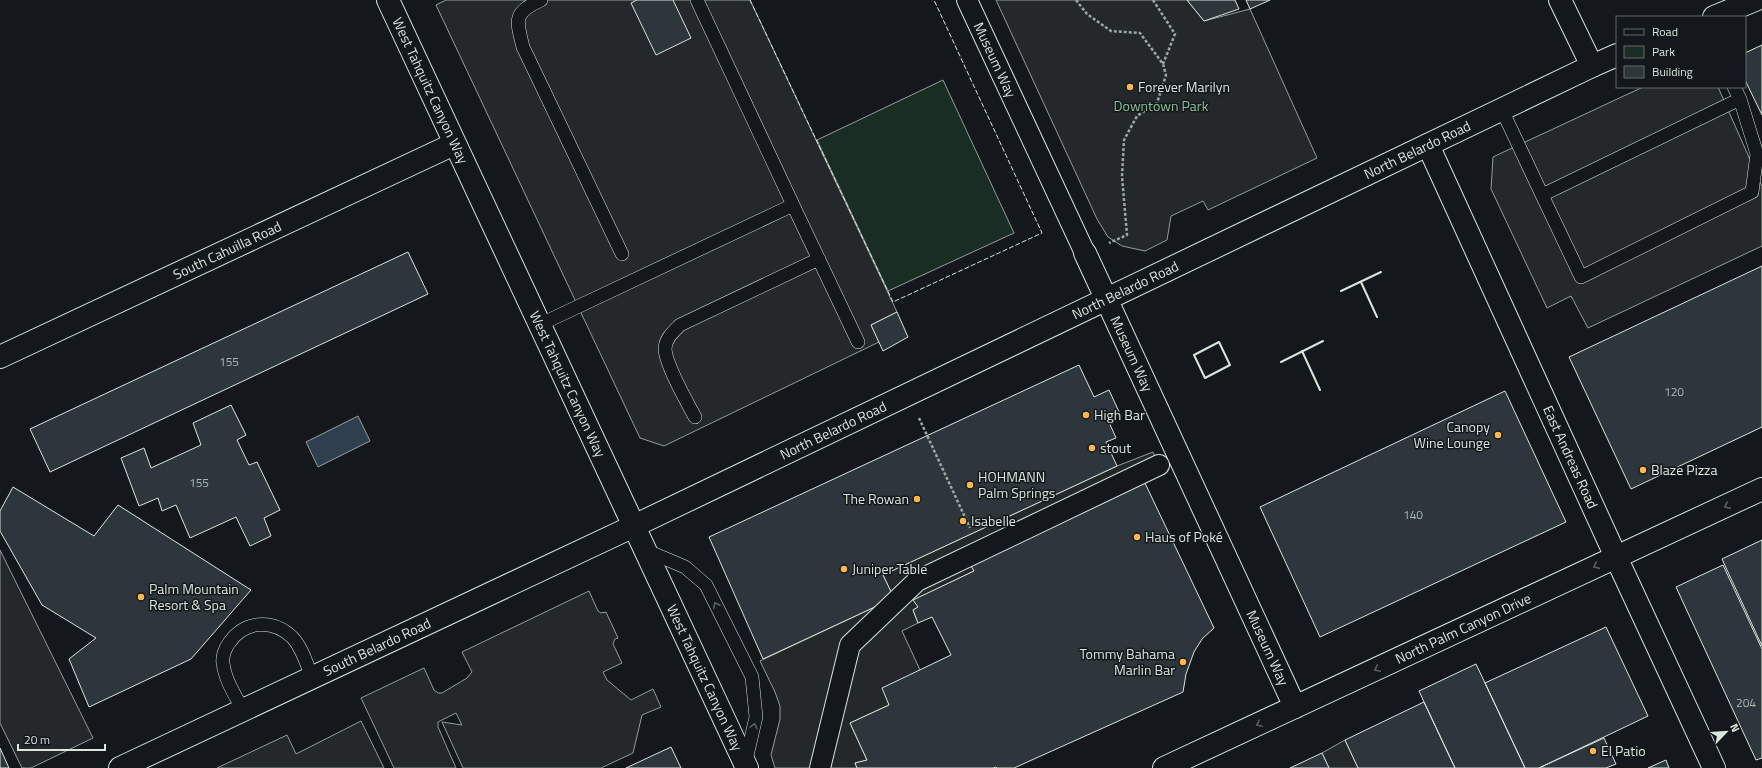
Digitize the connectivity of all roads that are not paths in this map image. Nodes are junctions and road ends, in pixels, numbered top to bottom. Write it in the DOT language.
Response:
graph roads {
  1 [pos="388,0"];
  2 [pos="541,0"];
  3 [pos="697,0"];
  4 [pos="967,0"];
  5 [pos="1560,0"];
  6 [pos="1755,0"];
  7 [pos="1716,16"];
  8 [pos="1616,55"];
  9 [pos="1592,66"];
  10 [pos="1734,88"];
  11 [pos="1740,99"];
  12 [pos="1502,110"];
  13 [pos="454,144"];
  14 [pos="1428,145"];
  15 [pos="1542,195"];
  16 [pos="793,205"];
  17 [pos="622,254"];
  18 [pos="819,259"];
  19 [pos="1106,299"];
  20 [pos="539,324"];
  21 [pos="858,342"];
  22 [pos="0,357"];
  23 [pos="695,417"];
  24 [pos="1159,465"];
  25 [pos="1762,489"];
  26 [pos="634,526"];
  27 [pos="645,550"];
  28 [pos="1616,557"];
  29 [pos="312,678"];
  30 [pos="1295,707"];
  31 [pos="243,710"];
  32 [pos="746,766"];
  33 [pos="120,768"];
  34 [pos="820,768"];
  35 [pos="1164,768"];
  36 [pos="1714,768"];
  1 -- 13 [label="street, West Tahquitz Canyon Way"];
  2 -- 17 [label="lane"];
  3 -- 16 [label="lane"];
  4 -- 19 [label="street, Museum Way"];
  5 -- 9 [label="street"];
  6 -- 7 [label="street"];
  8 -- 9 [label="street, North Belardo Road"];
  9 -- 12 [label="street, North Belardo Road"];
  10 -- 11 [label="lane"];
  11 -- 15 [label="lane"];
  11 -- 15 [label="lane"];
  12 -- 14 [label="street, North Belardo Road"];
  12 -- 15 [label="lane"];
  13 -- 20 [label="street, West Tahquitz Canyon Way"];
  13 -- 22 [label="street, South Cahuilla Road"];
  14 -- 19 [label="street, North Belardo Road"];
  14 -- 28 [label="street, East Andreas Road"];
  16 -- 18 [label="lane"];
  16 -- 20 [label="lane"];
  18 -- 21 [label="lane"];
  18 -- 23 [label="lane"];
  19 -- 26 [label="street, North Belardo Road"];
  19 -- 30 [label="street, Museum Way"];
  20 -- 26 [label="street, West Tahquitz Canyon Way"];
  24 -- 34 [label="street"];
  25 -- 28 [label="street, North Palm Canyon Drive, one-way"];
  26 -- 27 [label="street, West Tahquitz Canyon Way"];
  26 -- 29 [label="street, South Belardo Road"];
  27 -- 32 [label="street, West Tahquitz Canyon Way"];
  32 -- 27 [label="lane, one-way"];
  28 -- 30 [label="street, North Palm Canyon Drive, one-way"];
  28 -- 36 [label="street, East Andreas Road"];
  29 -- 31 [label="street, South Belardo Road"];
  29 -- 31 [label="lane"];
  30 -- 35 [label="street, North Palm Canyon Drive, one-way"];
  31 -- 33 [label="street, South Belardo Road"];
}
